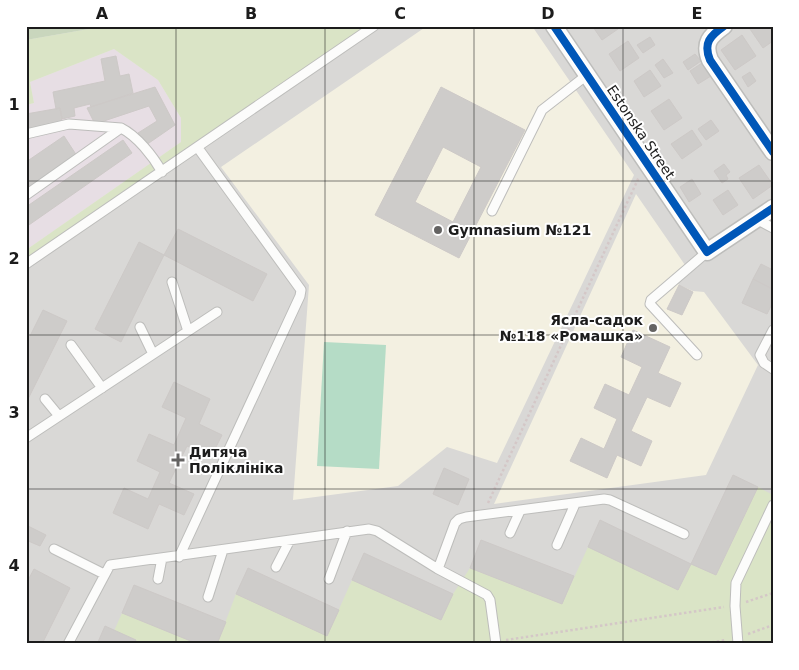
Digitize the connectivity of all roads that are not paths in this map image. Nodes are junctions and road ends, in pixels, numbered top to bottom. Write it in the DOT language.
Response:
graph roads {
  1 [pos="374,26"];
  2 [pos="554,26"];
  3 [pos="724,26"];
  4 [pos="587,75"];
  5 [pos="121,128"];
  6 [pos="26,134"];
  7 [pos="198,148"];
  8 [pos="773,152"];
  9 [pos="162,172"];
  10 [pos="26,195"];
  11 [pos="773,208"];
  12 [pos="492,211"];
  13 [pos="756,219"];
  14 [pos="773,228"];
  15 [pos="707,252"];
  16 [pos="26,264"];
  17 [pos="172,282"];
  18 [pos="217,312"];
  19 [pos="140,328"];
  20 [pos="773,330"];
  21 [pos="188,331"];
  22 [pos="71,345"];
  23 [pos="153,354"];
  24 [pos="697,356"];
  25 [pos="773,369"];
  26 [pos="102,388"];
  27 [pos="45,399"];
  28 [pos="59,416"];
  29 [pos="26,438"];
  30 [pos="575,504"];
  31 [pos="773,505"];
  32 [pos="520,511"];
  33 [pos="346,531"];
  34 [pos="510,533"];
  35 [pos="684,534"];
  36 [pos="290,540"];
  37 [pos="557,545"];
  38 [pos="54,549"];
  39 [pos="223,550"];
  40 [pos="179,557"];
  41 [pos="162,558"];
  42 [pos="276,567"];
  43 [pos="438,570"];
  44 [pos="104,574"];
  45 [pos="158,579"];
  46 [pos="328,579"];
  47 [pos="208,597"];
  48 [pos="496,643"];
  49 [pos="68,644"];
  50 [pos="738,644"];
  1 -- 7 [label="lane"];
  2 -- 4 [label="street, Estonska Street"];
  3 -- 8 [label="street"];
  4 -- 12 [label="lane"];
  4 -- 15 [label="street, Estonska Street"];
  5 -- 6 [label="lane"];
  5 -- 9 [label="lane"];
  5 -- 10 [label="lane"];
  7 -- 9 [label="lane"];
  7 -- 40 [label="lane"];
  9 -- 16 [label="lane"];
  11 -- 13 [label="street"];
  13 -- 14 [label="lane"];
  13 -- 15 [label="street"];
  15 -- 24 [label="lane"];
  17 -- 21 [label="lane"];
  18 -- 21 [label="lane"];
  19 -- 23 [label="lane"];
  20 -- 25 [label="lane"];
  21 -- 23 [label="lane"];
  22 -- 26 [label="lane"];
  23 -- 26 [label="lane"];
  26 -- 28 [label="lane"];
  27 -- 28 [label="lane"];
  28 -- 29 [label="lane"];
  30 -- 32 [label="lane"];
  30 -- 35 [label="lane"];
  30 -- 37 [label="lane"];
  31 -- 50 [label="lane"];
  32 -- 34 [label="lane"];
  32 -- 43 [label="lane"];
  33 -- 36 [label="lane"];
  33 -- 43 [label="lane"];
  33 -- 46 [label="lane"];
  36 -- 39 [label="lane"];
  36 -- 42 [label="lane"];
  38 -- 44 [label="lane"];
  39 -- 40 [label="lane"];
  39 -- 47 [label="lane"];
  40 -- 41 [label="lane"];
  41 -- 44 [label="lane"];
  41 -- 45 [label="lane"];
  43 -- 48 [label="lane"];
  44 -- 49 [label="lane"];
}
